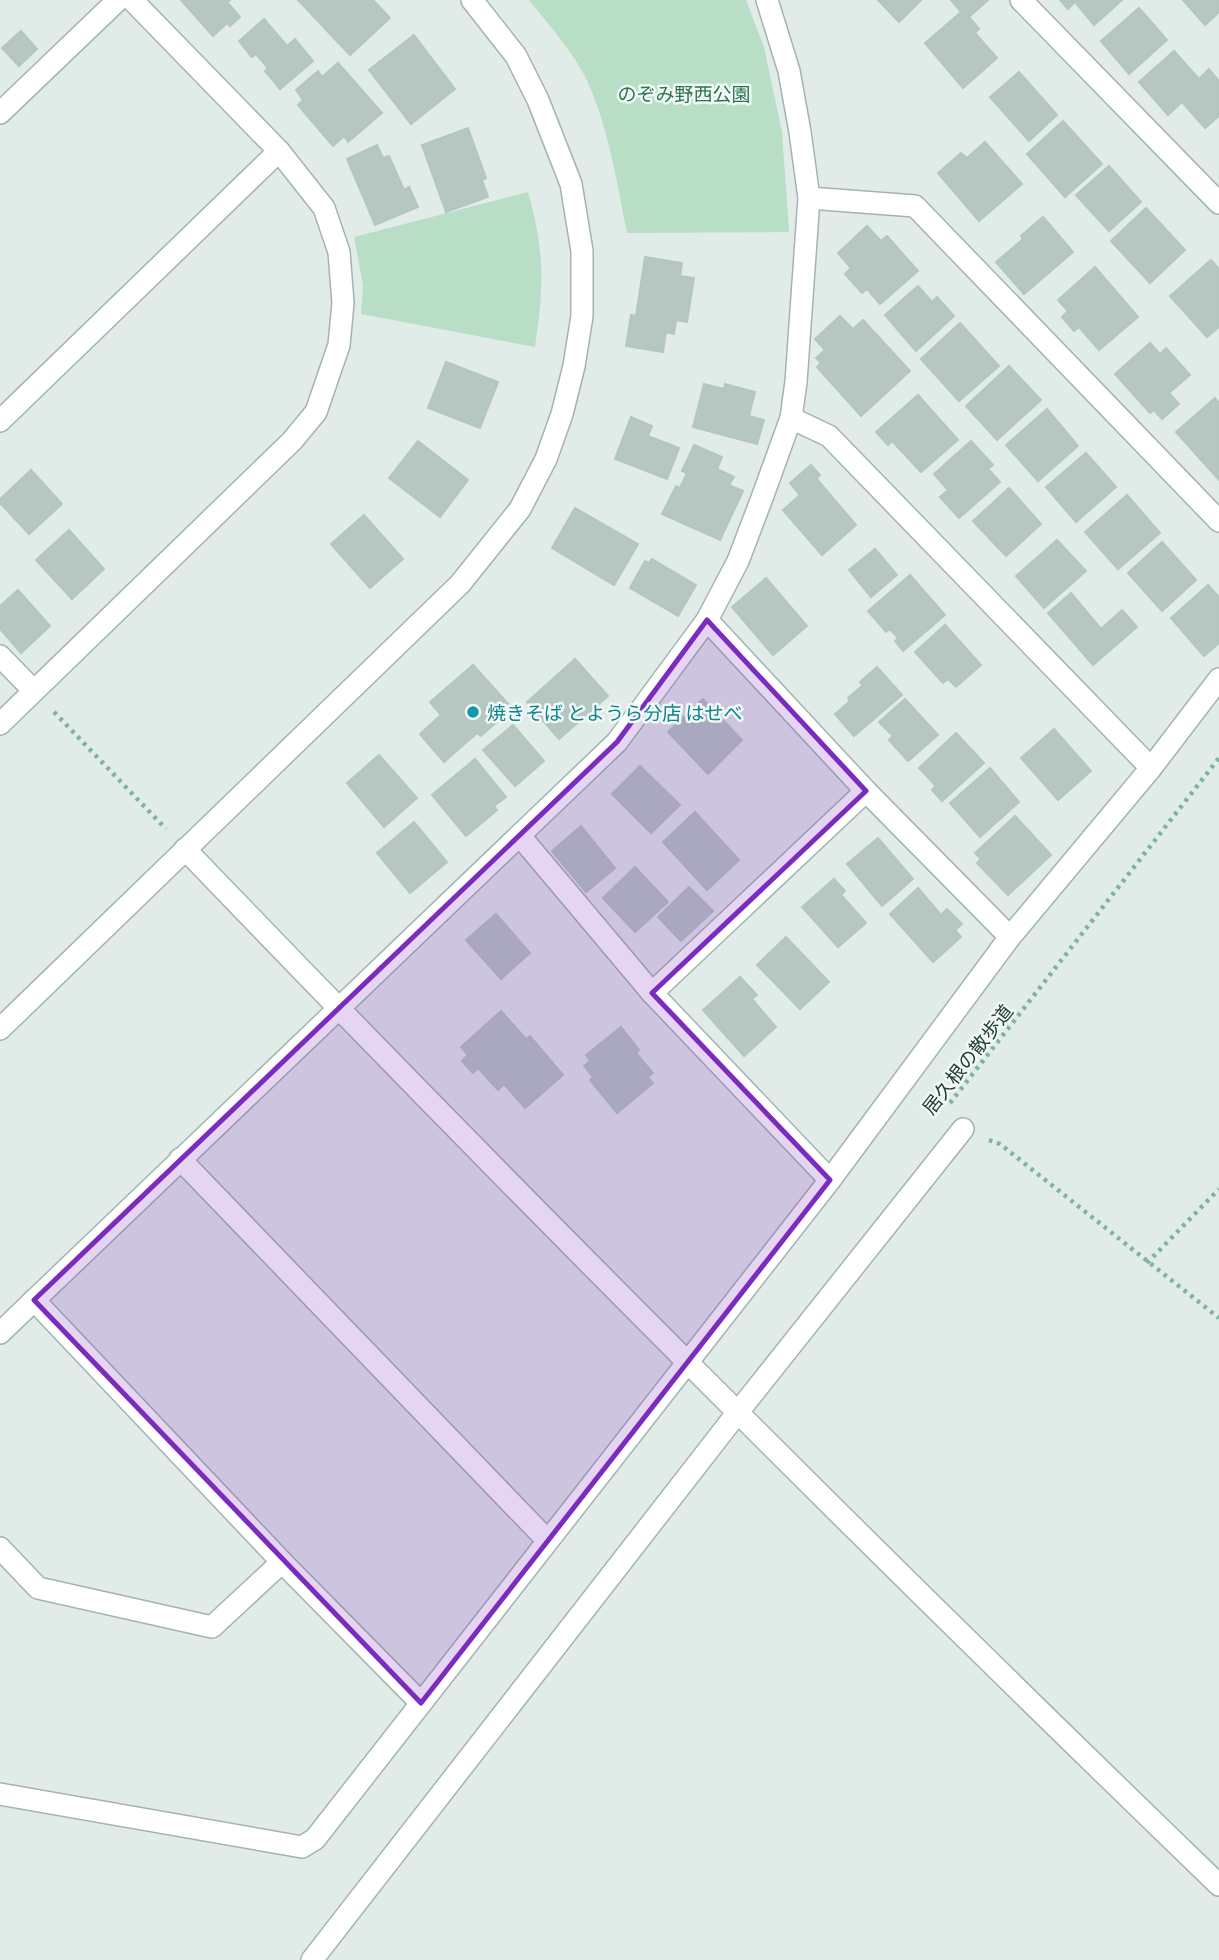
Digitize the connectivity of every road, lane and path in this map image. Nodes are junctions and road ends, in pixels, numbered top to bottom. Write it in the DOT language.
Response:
graph roads {
  1 [pos="118,0"];
  2 [pos="132,0"];
  3 [pos="472,0"];
  4 [pos="767,0"];
  5 [pos="1021,0"];
  6 [pos="0,113"];
  7 [pos="278,152"];
  8 [pos="809,198"];
  9 [pos="1219,203"];
  10 [pos="791,418"];
  11 [pos="0,421"];
  12 [pos="1219,521"];
  13 [pos="707,620"];
  14 [pos="0,656"];
  15 [pos="1219,679"];
  16 [pos="34,691"];
  17 [pos="0,724"];
  18 [pos="1219,758"];
  19 [pos="1151,768"];
  20 [pos="866,791"];
  21 [pos="520,836"];
  22 [pos="185,849"];
  23 [pos="1010,937"];
  24 [pos="652,993"];
  25 [pos="341,1009"];
  26 [pos="0,1029"];
  27 [pos="947,1107"];
  28 [pos="963,1129"];
  29 [pos="180,1159"];
  30 [pos="830,1180"];
  31 [pos="1219,1189"];
  32 [pos="1147,1263"];
  33 [pos="34,1300"];
  34 [pos="1219,1318"];
  35 [pos="0,1333"];
  36 [pos="687,1361"];
  37 [pos="738,1412"];
  38 [pos="547,1540"];
  39 [pos="0,1548"];
  40 [pos="282,1562"];
  41 [pos="421,1703"];
  42 [pos="0,1794"];
  43 [pos="1219,1885"];
  44 [pos="312,1960"];
  1 -- 6 [label="street"];
  2 -- 7 [label="street"];
  3 -- 22 [label="street"];
  4 -- 8 [label="street"];
  5 -- 9 [label="street"];
  7 -- 11 [label="street"];
  7 -- 16 [label="street"];
  8 -- 10 [label="street"];
  8 -- 12 [label="street"];
  10 -- 13 [label="street"];
  10 -- 19 [label="street"];
  13 -- 20 [label="street"];
  13 -- 21 [label="street"];
  14 -- 16 [label="street"];
  15 -- 19 [label="street"];
  16 -- 17 [label="street"];
  16 -- 22 [label="path"];
  18 -- 27 [label="path, 居久根の散歩道"];
  19 -- 23 [label="street"];
  20 -- 23 [label="street"];
  20 -- 24 [label="street"];
  21 -- 24 [label="street"];
  21 -- 25 [label="street"];
  22 -- 25 [label="street"];
  22 -- 26 [label="street"];
  23 -- 30 [label="street"];
  24 -- 30 [label="street"];
  25 -- 29 [label="street"];
  25 -- 36 [label="street"];
  28 -- 32 [label="path"];
  28 -- 37 [label="street"];
  29 -- 33 [label="street"];
  29 -- 38 [label="street"];
  30 -- 36 [label="street"];
  31 -- 32 [label="path"];
  32 -- 34 [label="path"];
  33 -- 35 [label="street"];
  33 -- 40 [label="street"];
  36 -- 37 [label="street"];
  36 -- 38 [label="street"];
  37 -- 43 [label="street"];
  37 -- 44 [label="street"];
  38 -- 41 [label="street"];
  39 -- 40 [label="street"];
  40 -- 41 [label="street"];
  41 -- 42 [label="street"];
}
